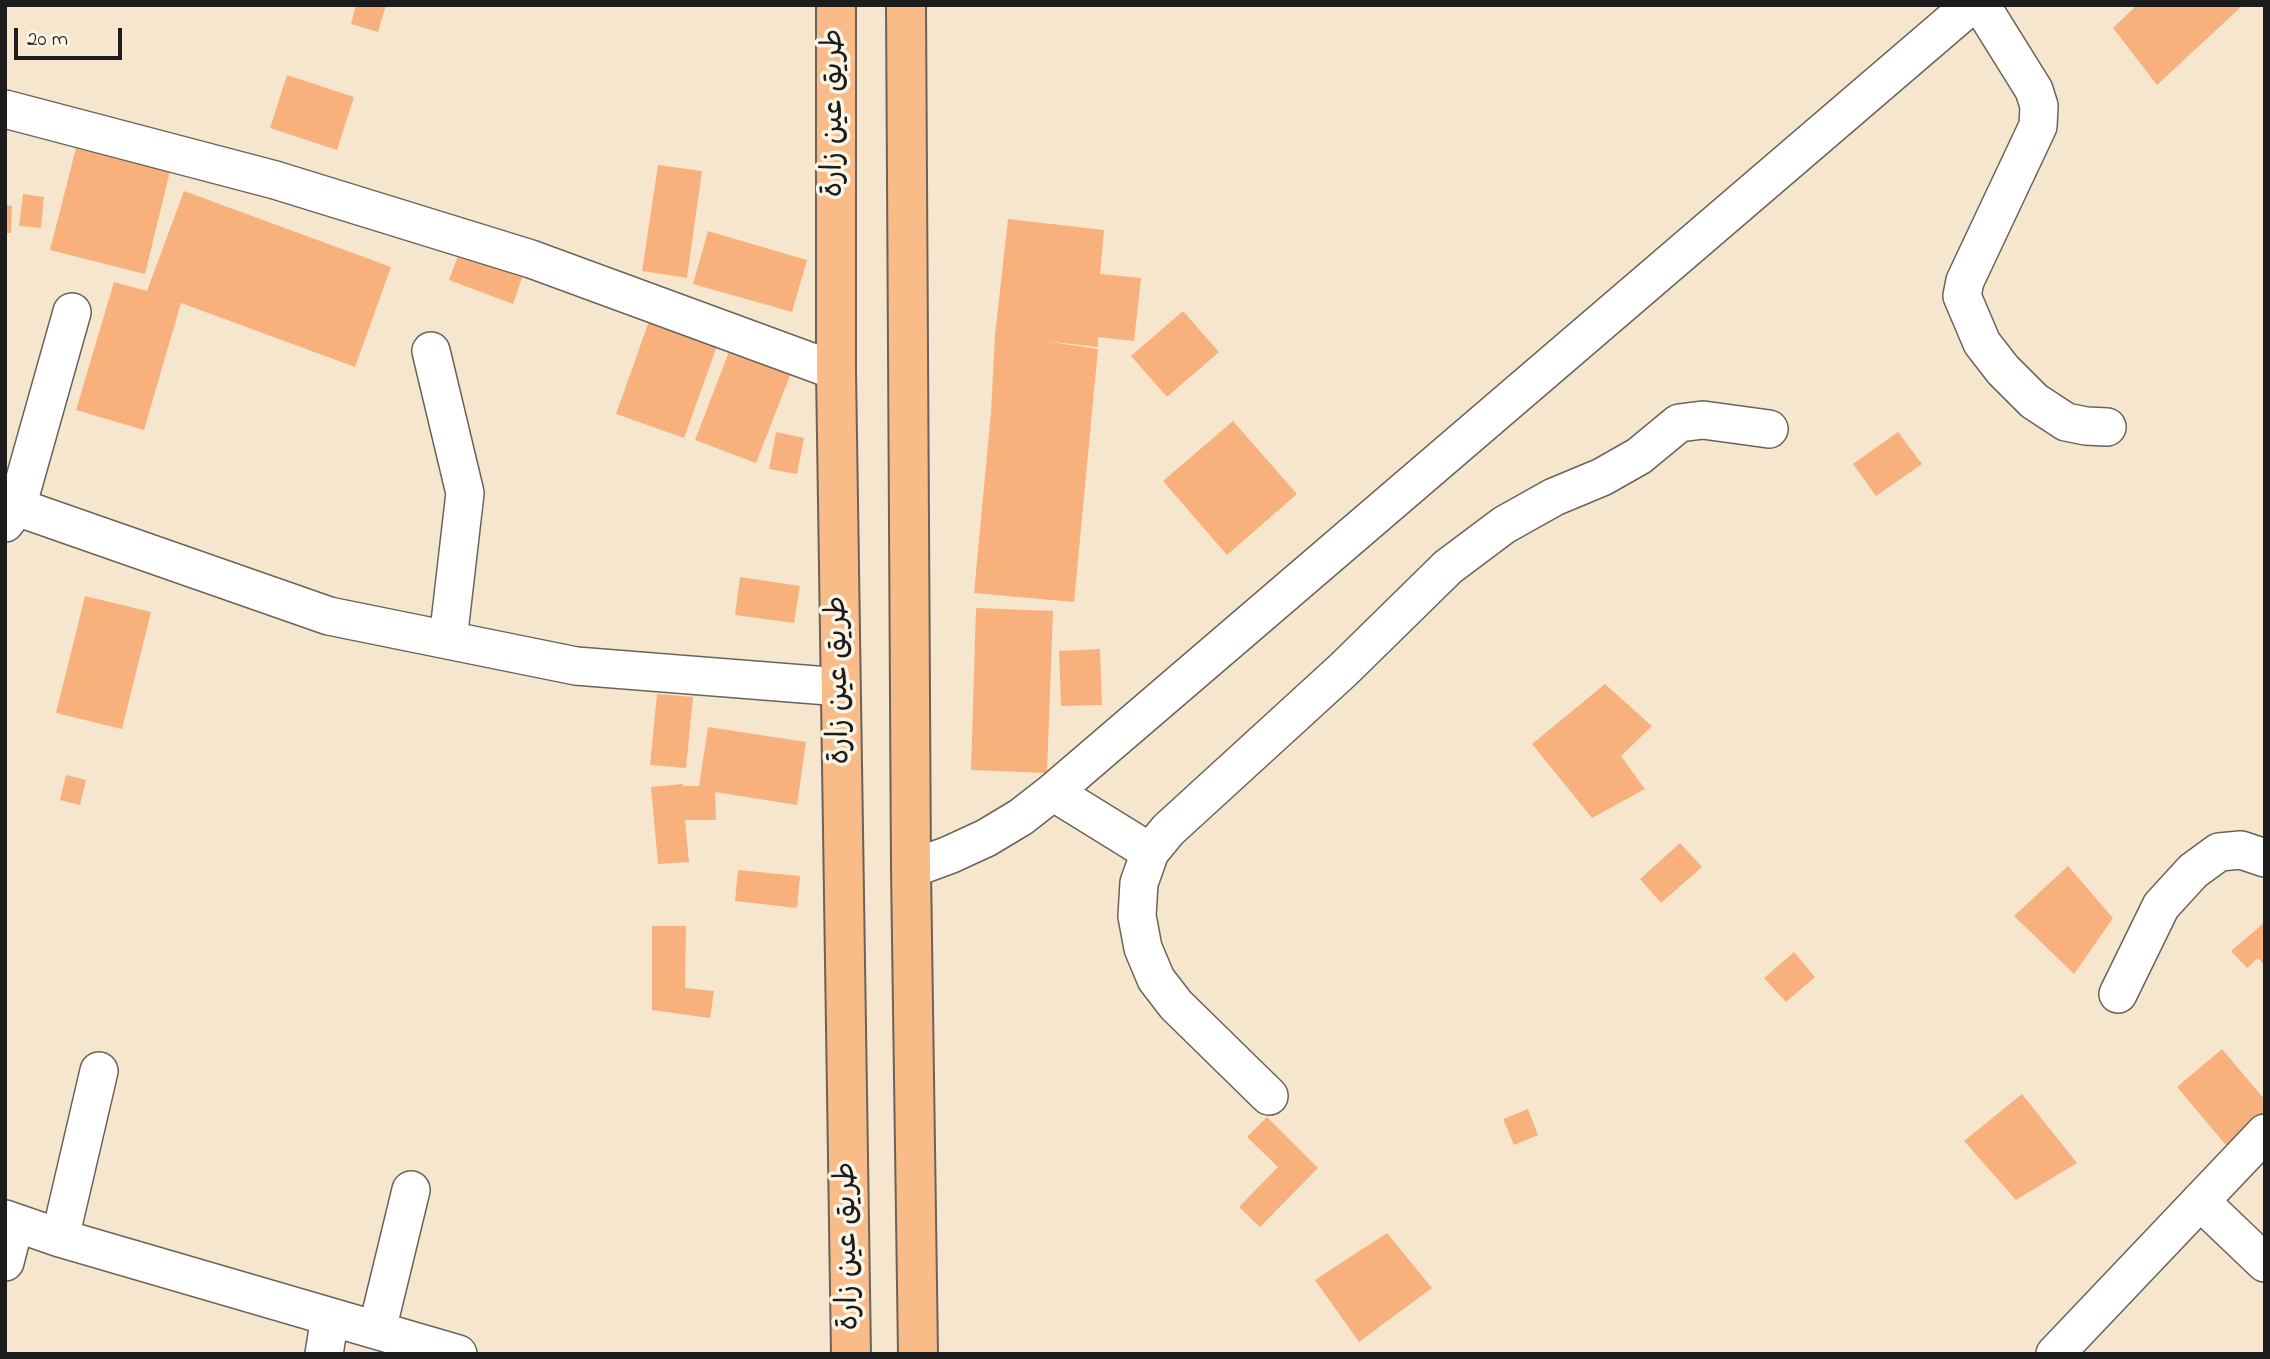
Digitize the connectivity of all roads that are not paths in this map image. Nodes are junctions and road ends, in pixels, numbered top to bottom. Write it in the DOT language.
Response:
graph roads {
  1 [pos="836,5"];
  2 [pos="906,5"];
  3 [pos="1971,5"];
  4 [pos="1981,5"];
  5 [pos="5,109"];
  6 [pos="72,312"];
  7 [pos="431,351"];
  8 [pos="836,371"];
  9 [pos="2107,427"];
  10 [pos="1769,429"];
  11 [pos="11,515"];
  12 [pos="448,640"];
  13 [pos="841,687"];
  14 [pos="1053,792"];
  15 [pos="1150,852"];
  16 [pos="2265,858"];
  17 [pos="911,869"];
  18 [pos="2118,994"];
  19 [pos="99,1071"];
  20 [pos="1269,1096"];
  21 [pos="2265,1133"];
  22 [pos="411,1190"];
  23 [pos="2200,1201"];
  24 [pos="10,1221"];
  25 [pos="60,1238"];
  26 [pos="5,1262"];
  27 [pos="2265,1263"];
  28 [pos="330,1317"];
  29 [pos="377,1330"];
  30 [pos="324,1354"];
  31 [pos="458,1354"];
  32 [pos="851,1354"];
  33 [pos="918,1354"];
  34 [pos="2055,1354"];
  1 -- 8 [label="main road, طريق عين زارة"];
  2 -- 17 [label="main road"];
  3 -- 14 [label="street"];
  4 -- 9 [label="street"];
  5 -- 8 [label="street"];
  6 -- 11 [label="street"];
  7 -- 12 [label="street"];
  8 -- 13 [label="main road, طريق عين زارة"];
  10 -- 15 [label="street"];
  11 -- 12 [label="street"];
  12 -- 13 [label="street"];
  13 -- 32 [label="main road, طريق عين زارة"];
  14 -- 15 [label="street"];
  14 -- 17 [label="street"];
  15 -- 20 [label="street"];
  16 -- 18 [label="street"];
  17 -- 33 [label="main road"];
  19 -- 25 [label="street"];
  21 -- 23 [label="street"];
  22 -- 29 [label="street"];
  23 -- 27 [label="street"];
  23 -- 34 [label="street"];
  24 -- 25 [label="street"];
  24 -- 26 [label="street"];
  25 -- 28 [label="street"];
  28 -- 29 [label="street"];
  28 -- 30 [label="street"];
  29 -- 31 [label="street"];
}
